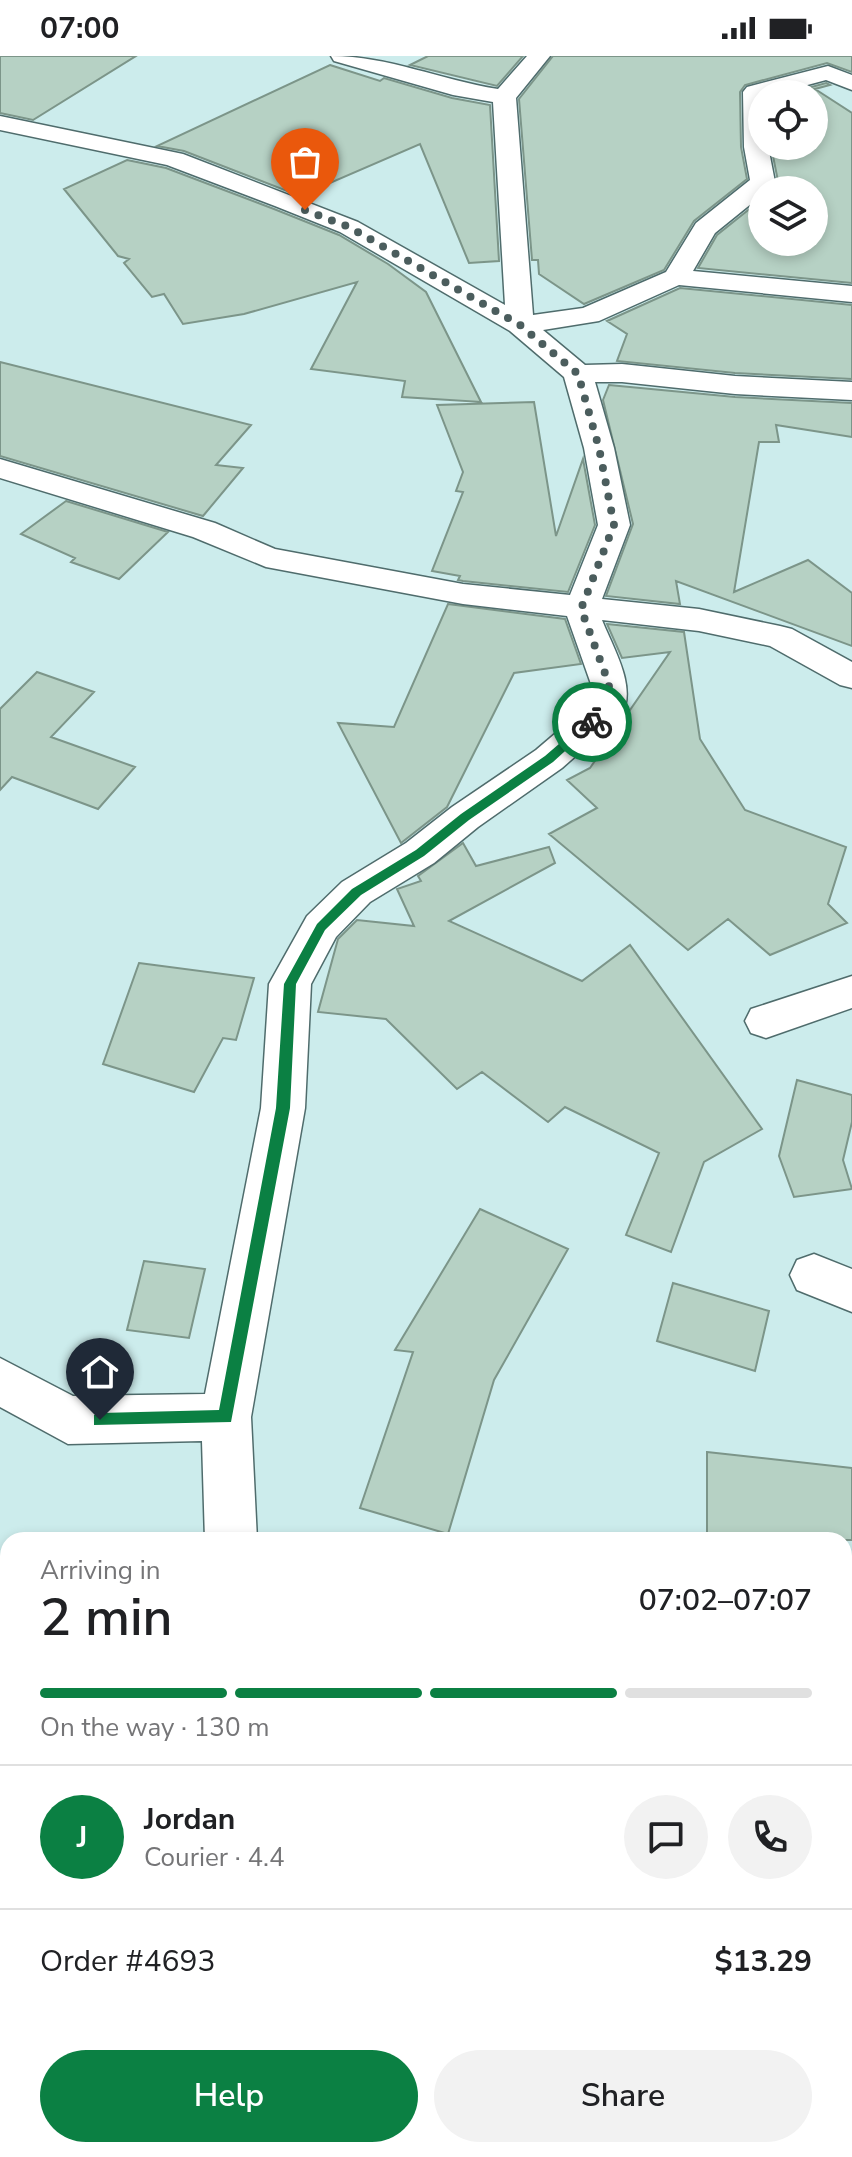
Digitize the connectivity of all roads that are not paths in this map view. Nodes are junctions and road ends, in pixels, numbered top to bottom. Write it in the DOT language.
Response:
graph roads {
  1 [pos="342,56"];
  2 [pos="539,56"];
  3 [pos="852,83"];
  4 [pos="504,97"];
  5 [pos="0,123"];
  6 [pos="676,277"];
  7 [pos="852,294"];
  8 [pos="520,325"];
  9 [pos="578,374"];
  10 [pos="852,391"];
  11 [pos="0,468"];
  12 [pos="581,609"];
  13 [pos="852,677"];
  14 [pos="852,992"];
  15 [pos="766,1021"];
  16 [pos="0,1381"];
  17 [pos="226,1417"];
  18 [pos="231,1532"];
  1 -- 4 [label="street"];
  2 -- 4 [label="street"];
  3 -- 6 [label="street"];
  4 -- 8 [label="street"];
  5 -- 8 [label="street"];
  6 -- 7 [label="street"];
  6 -- 8 [label="street"];
  8 -- 9 [label="street"];
  9 -- 10 [label="street"];
  9 -- 12 [label="street"];
  11 -- 12 [label="street"];
  12 -- 13 [label="street"];
  12 -- 17 [label="street"];
  14 -- 15 [label="street"];
  16 -- 17 [label="street"];
  17 -- 18 [label="street"];
}
